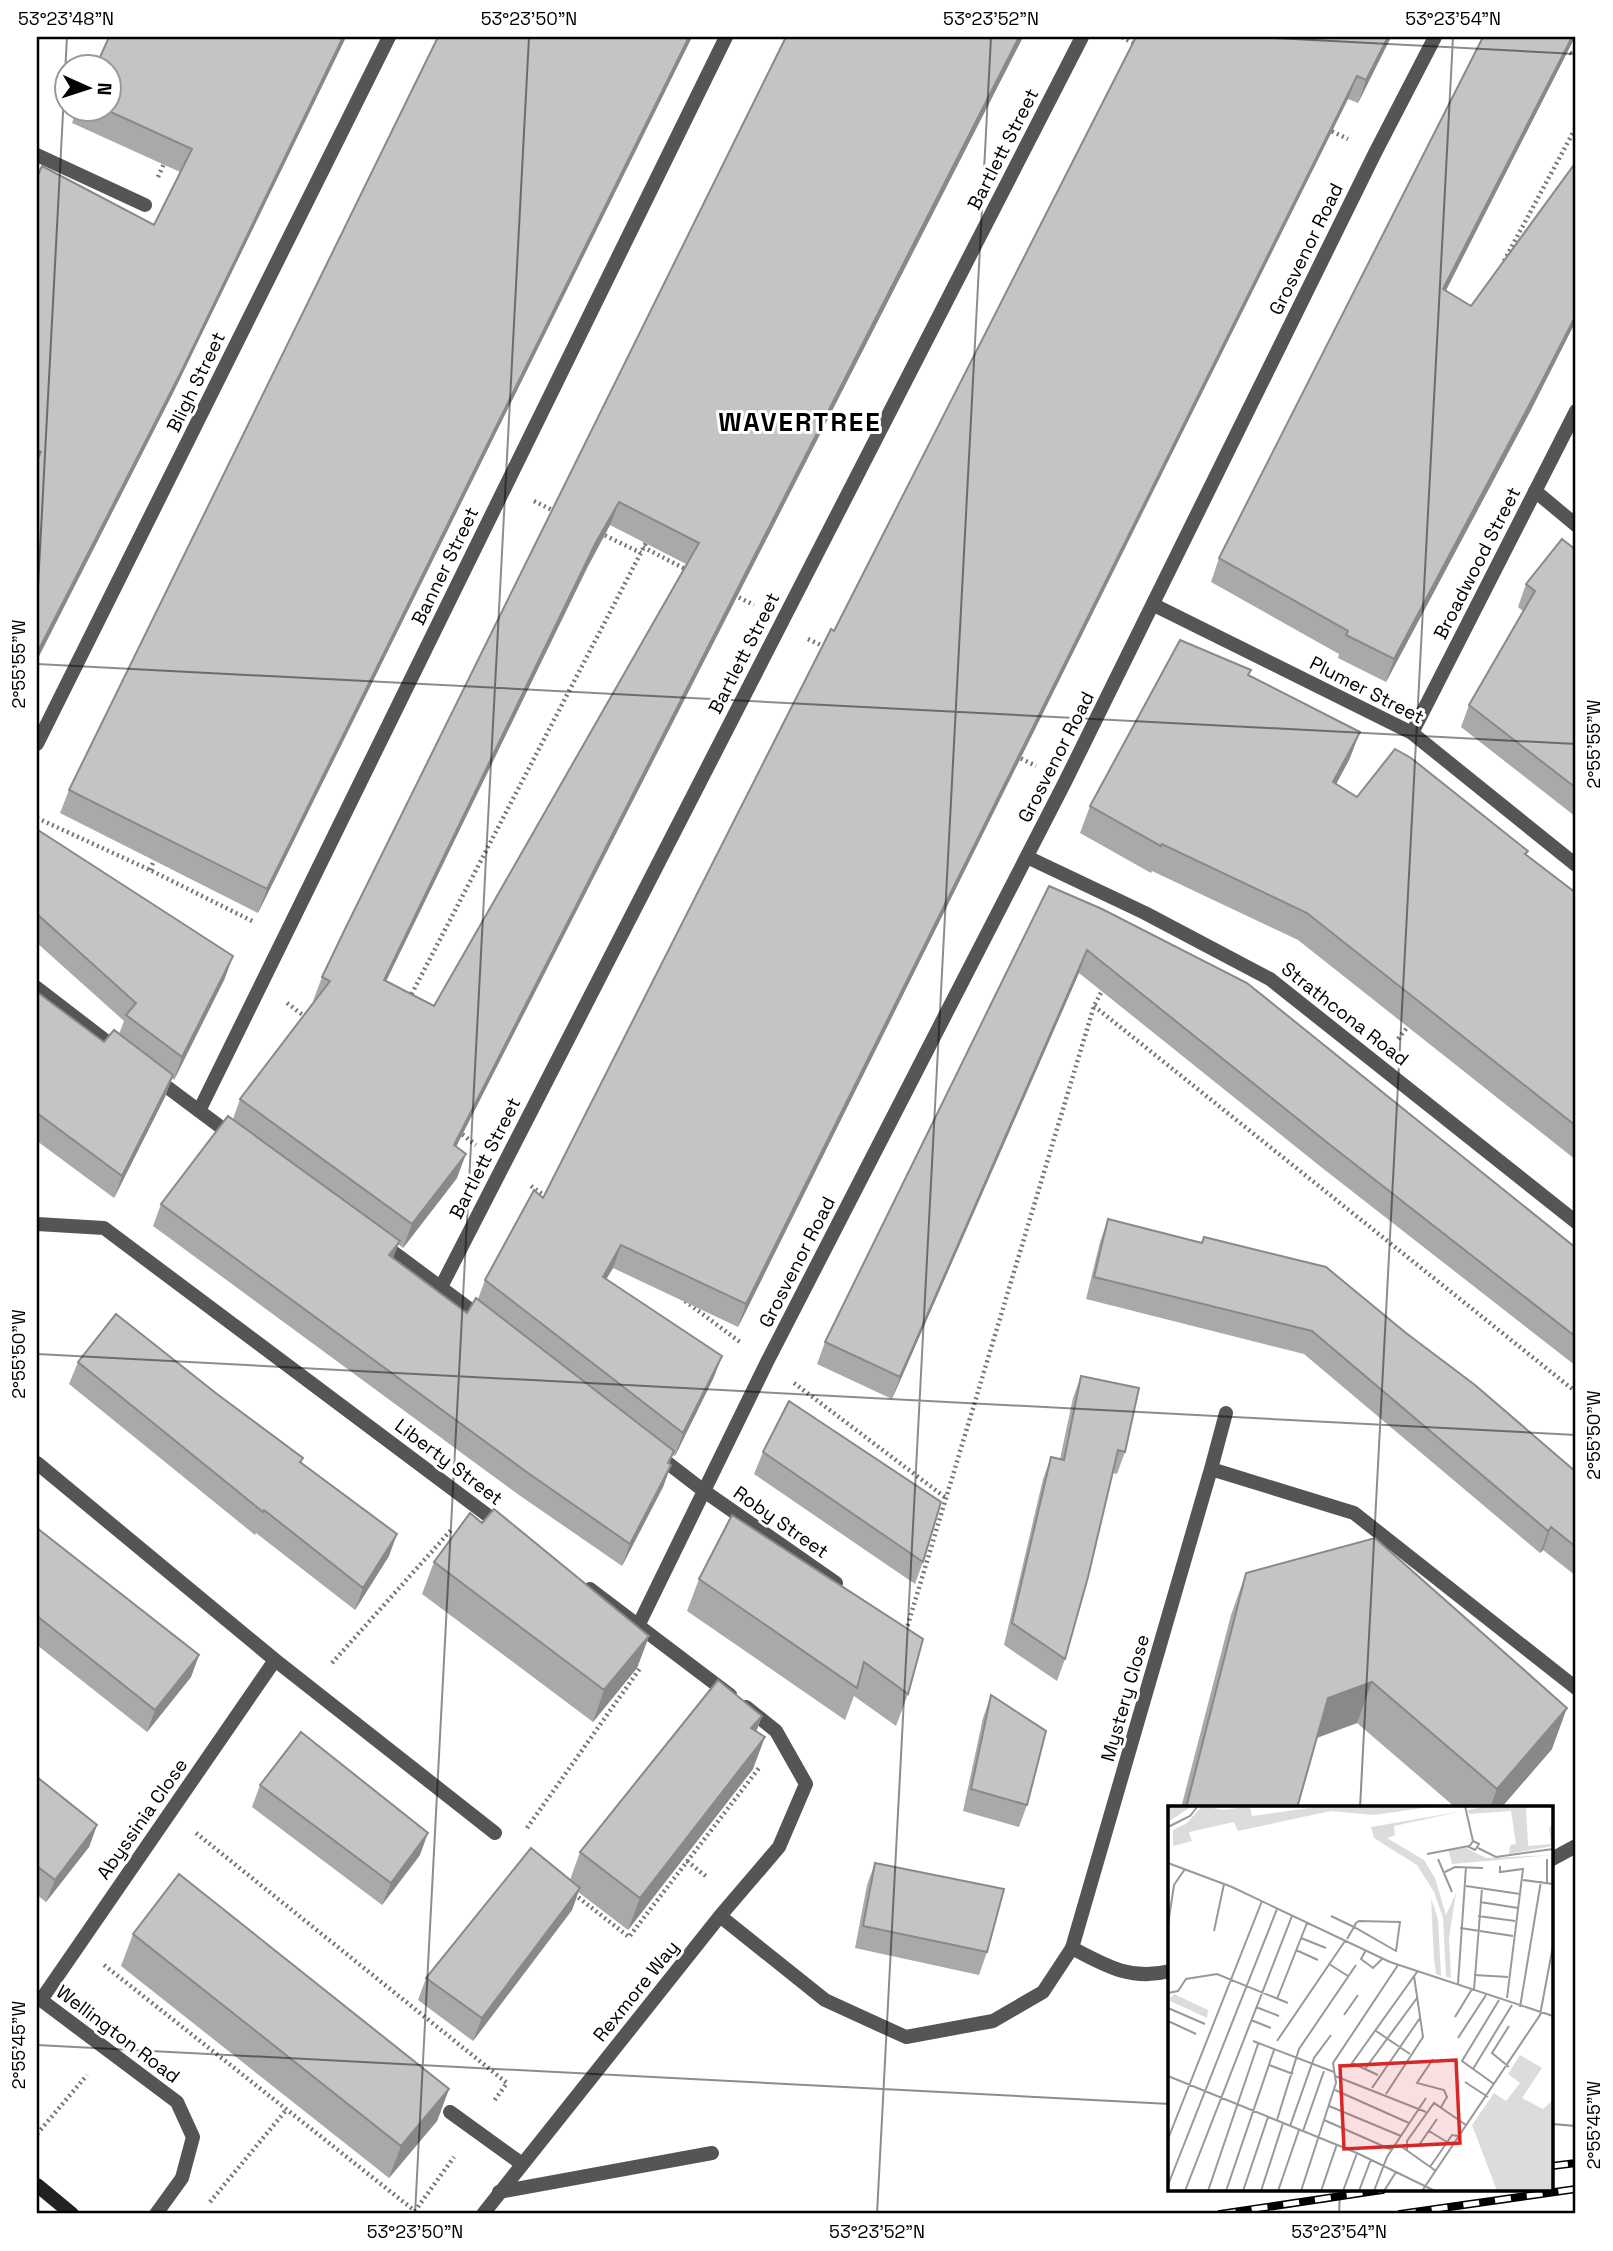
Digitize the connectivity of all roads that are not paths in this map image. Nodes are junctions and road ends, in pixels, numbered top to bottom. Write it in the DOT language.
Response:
graph roads {
  1 [pos="389,37"];
  2 [pos="726,37"];
  3 [pos="1082,37"];
  4 [pos="1434,37"];
  5 [pos="37,155"];
  6 [pos="145,205"];
  7 [pos="1576,411"];
  8 [pos="1535,491"];
  9 [pos="1576,525"];
  10 [pos="1154,605"];
  11 [pos="1412,733"];
  12 [pos="37,744"];
  13 [pos="1027,857"];
  14 [pos="1576,865"];
  15 [pos="37,988"];
  16 [pos="199,1111"];
  17 [pos="243,1143"];
  18 [pos="1576,1222"];
  19 [pos="37,1224"];
  20 [pos="364,1231"];
  21 [pos="442,1287"];
  22 [pos="496,1330"];
  23 [pos="1226,1413"];
  24 [pos="649,1448"];
  25 [pos="37,1463"];
  26 [pos="1211,1469"];
  27 [pos="704,1491"];
  28 [pos="518,1536"];
  29 [pos="573,1576"];
  30 [pos="850,1593"];
  31 [pos="639,1624"];
  32 [pos="275,1660"];
  33 [pos="1576,1688"];
  34 [pos="495,1833"];
  35 [pos="1576,1846"];
  36 [pos="1554,1857"];
  37 [pos="720,1916"];
  38 [pos="1072,1948"];
  39 [pos="1168,1972"];
  40 [pos="39,1998"];
  41 [pos="450,2112"];
  42 [pos="712,2153"];
  43 [pos="522,2164"];
  44 [pos="37,2185"];
  45 [pos="499,2192"];
  46 [pos="72,2214"];
  47 [pos="156,2214"];
  48 [pos="483,2214"];
  1 -- 12 [label="street, Bligh Street"];
  2 -- 16 [label="street, Banner Street"];
  3 -- 21 [label="street, Bartlett Street"];
  4 -- 10 [label="street, Grosvenor Road"];
  5 -- 6 [label="street"];
  7 -- 8 [label="street, Broadwood Street"];
  8 -- 9 [label="street"];
  8 -- 11 [label="street, Broadwood Street"];
  10 -- 11 [label="street, Plumer Street"];
  10 -- 13 [label="street, Grosvenor Road"];
  11 -- 14 [label="street, Plumer Street"];
  13 -- 18 [label="street, Strathcona Road"];
  13 -- 27 [label="street, Grosvenor Road"];
  15 -- 16 [label="street"];
  16 -- 17 [label="street"];
  19 -- 28 [label="street, Liberty Street"];
  20 -- 21 [label="street"];
  21 -- 22 [label="street"];
  23 -- 26 [label="street, Mystery Close"];
  24 -- 27 [label="street, Roby Street"];
  25 -- 32 [label="street"];
  26 -- 33 [label="street"];
  26 -- 38 [label="street, Mystery Close"];
  27 -- 30 [label="street, Roby Street"];
  27 -- 31 [label="street, Grosvenor Road"];
  29 -- 31 [label="street"];
  31 -- 37 [label="street, Rexmore Way"];
  32 -- 34 [label="street"];
  32 -- 40 [label="street, Abyssinia Close"];
  35 -- 36 [label="street"];
  37 -- 38 [label="street, Mystery Close"];
  37 -- 43 [label="street, Rexmore Way"];
  38 -- 39 [label="street"];
  40 -- 47 [label="street, Wellington Road"];
  41 -- 43 [label="street"];
  42 -- 45 [label="street"];
  43 -- 45 [label="street, Rexmore Way"];
  44 -- 46 [label="main road"];
  45 -- 48 [label="street, Rexmore Way"];
}
